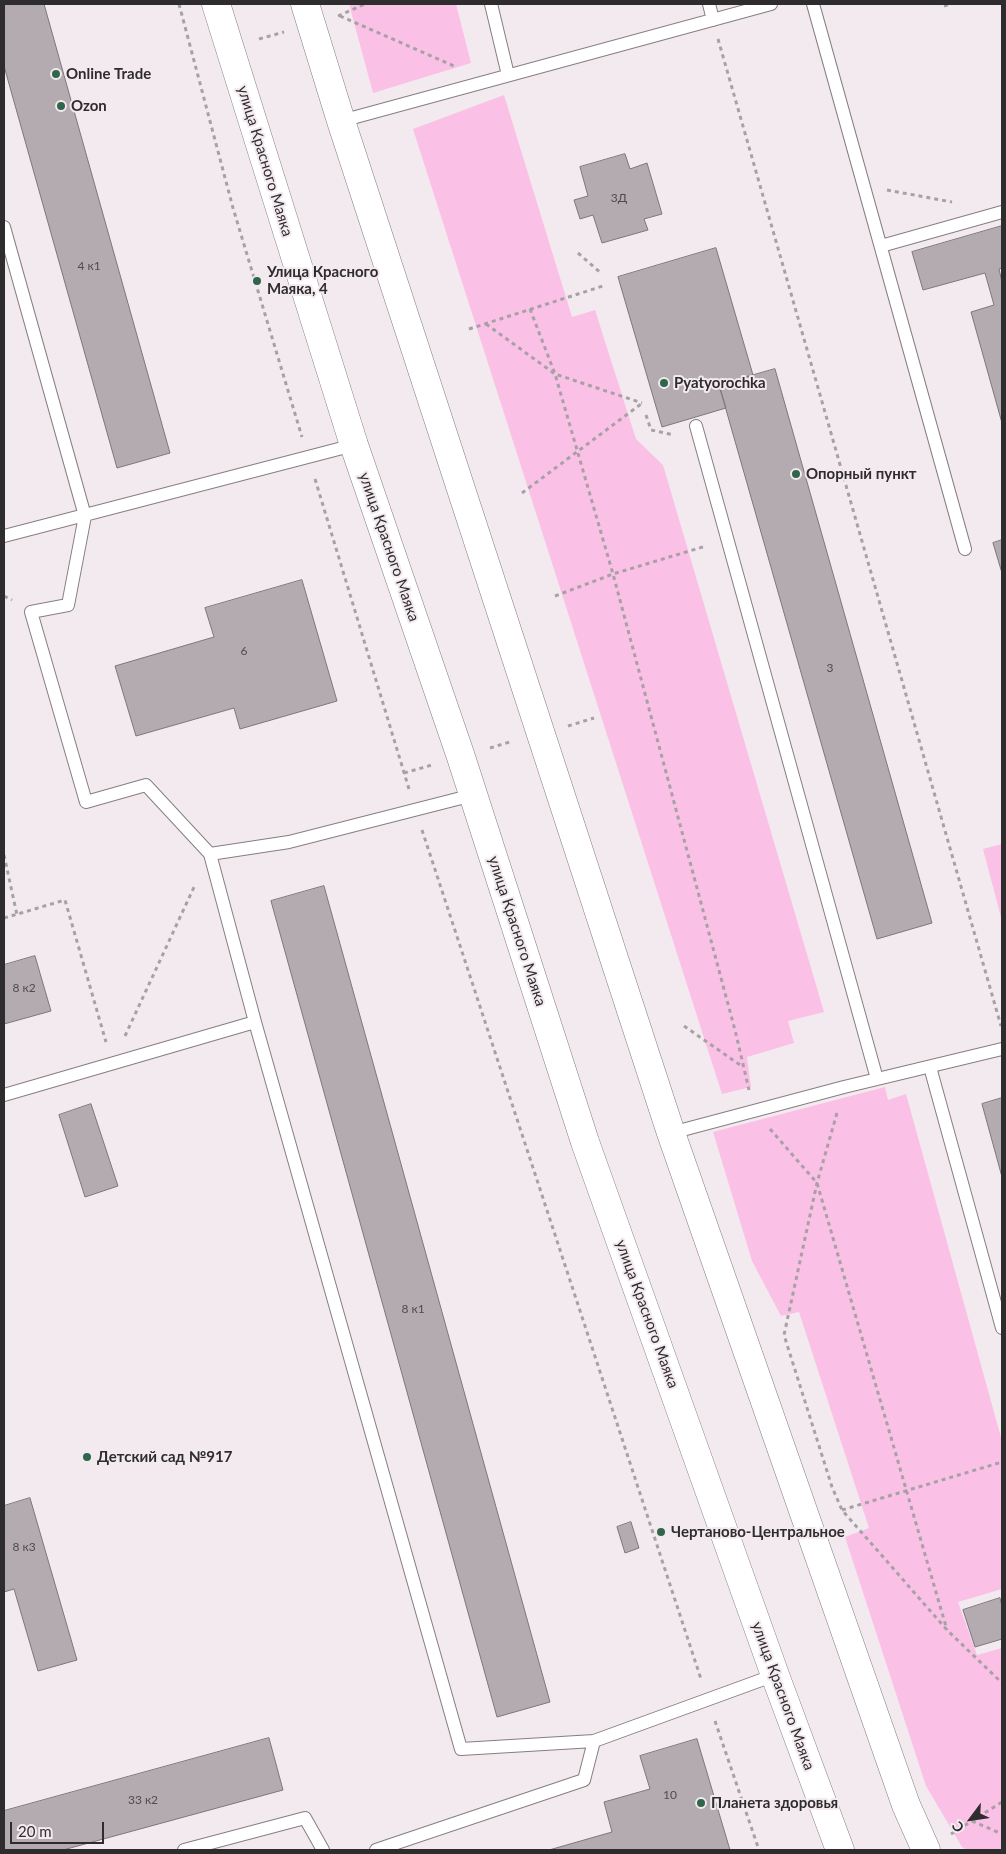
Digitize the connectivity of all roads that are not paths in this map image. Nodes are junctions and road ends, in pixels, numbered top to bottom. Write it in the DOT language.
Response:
graph roads {
  1 [pos="216,4"];
  2 [pos="305,4"];
  3 [pos="491,4"];
  4 [pos="709,4"];
  5 [pos="771,4"];
  6 [pos="813,4"];
  7 [pos="713,20"];
  8 [pos="508,75"];
  9 [pos="341,121"];
  10 [pos="1002,212"];
  11 [pos="4,227"];
  12 [pos="881,246"];
  13 [pos="7,248"];
  14 [pos="696,426"];
  15 [pos="354,445"];
  16 [pos="85,516"];
  17 [pos="4,536"];
  18 [pos="965,549"];
  19 [pos="473,795"];
  20 [pos="210,854"];
  21 [pos="255,1022"];
  22 [pos="1002,1049"];
  23 [pos="930,1067"];
  24 [pos="877,1079"];
  25 [pos="4,1095"];
  26 [pos="671,1133"];
  27 [pos="1002,1328"];
  28 [pos="774,1675"];
  29 [pos="594,1741"];
  30 [pos="935,1844"];
  31 [pos="184,1850"];
  32 [pos="323,1850"];
  33 [pos="376,1850"];
  34 [pos="840,1850"];
  1 -- 15 [label="street, улица Красного Маяка"];
  2 -- 9 [label="street"];
  3 -- 8 [label="lane"];
  4 -- 7 [label="lane"];
  5 -- 7 [label="lane"];
  6 -- 12 [label="lane"];
  7 -- 8 [label="lane"];
  8 -- 9 [label="lane"];
  9 -- 26 [label="street"];
  10 -- 12 [label="lane"];
  11 -- 13 [label="lane"];
  12 -- 18 [label="lane"];
  13 -- 16 [label="lane"];
  14 -- 24 [label="lane"];
  15 -- 16 [label="lane"];
  15 -- 19 [label="street, улица Красного Маяка"];
  16 -- 17 [label="lane"];
  16 -- 20 [label="lane"];
  19 -- 20 [label="lane"];
  19 -- 28 [label="street, улица Красного Маяка"];
  20 -- 21 [label="lane"];
  21 -- 25 [label="lane"];
  21 -- 29 [label="lane"];
  22 -- 23 [label="lane"];
  23 -- 24 [label="lane"];
  23 -- 27 [label="lane"];
  24 -- 26 [label="lane"];
  26 -- 30 [label="street"];
  28 -- 29 [label="lane"];
  28 -- 34 [label="street, улица Красного Маяка"];
  29 -- 33 [label="lane"];
  31 -- 32 [label="lane"];
}
